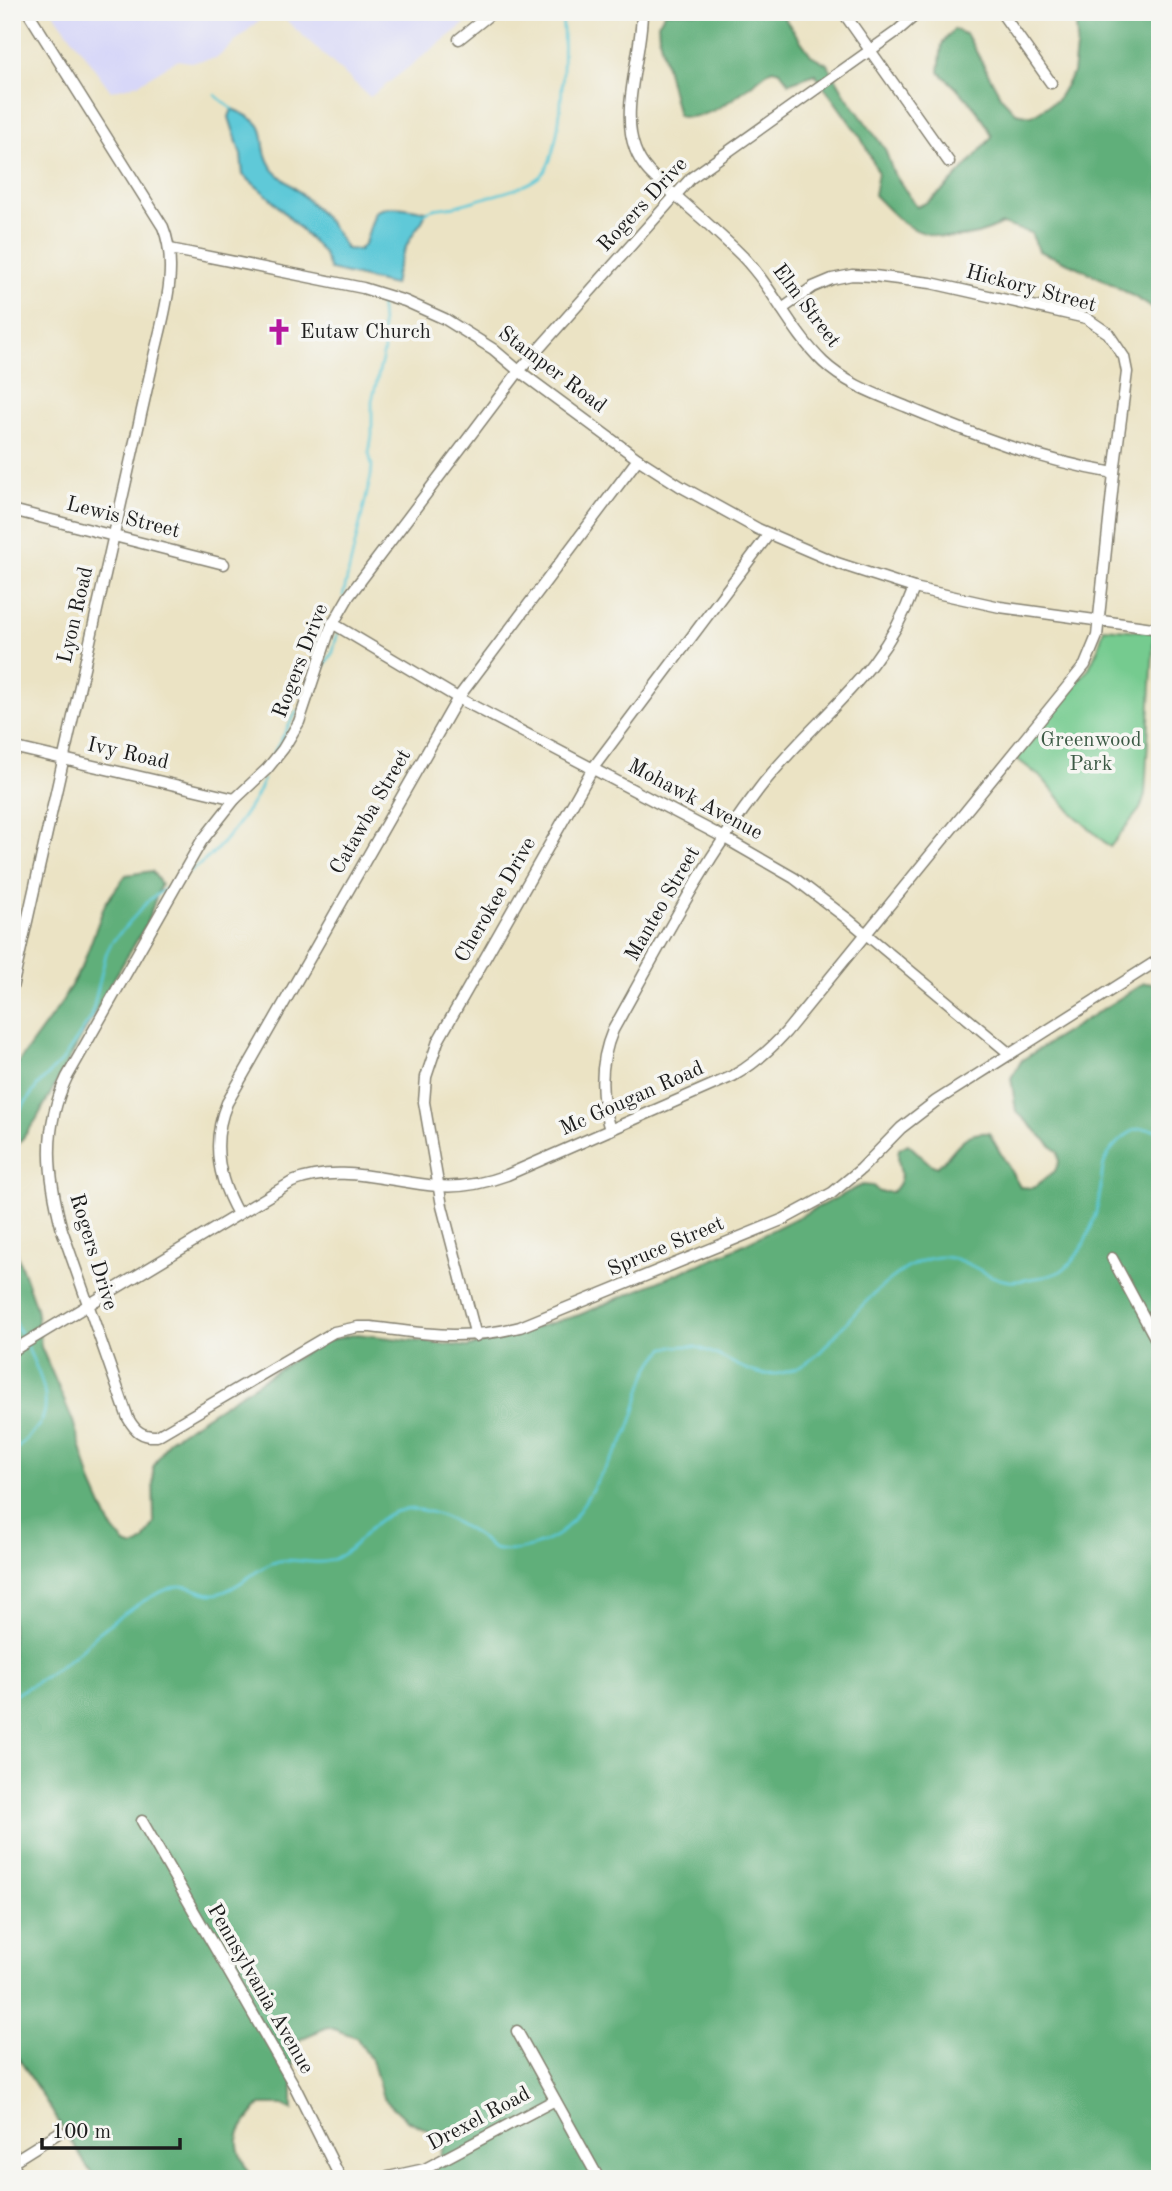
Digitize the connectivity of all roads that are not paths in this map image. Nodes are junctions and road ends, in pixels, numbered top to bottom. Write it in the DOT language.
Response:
graph roads {
  1 [pos="28,12"];
  2 [pos="493,12"];
  3 [pos="642,12"];
  4 [pos="843,12"];
  5 [pos="919,12"];
  6 [pos="1001,12"];
  7 [pos="459,38"];
  8 [pos="870,50"];
  9 [pos="1051,83"];
  10 [pos="949,162"];
  11 [pos="675,195"];
  12 [pos="170,249"];
  13 [pos="782,309"];
  14 [pos="519,371"];
  15 [pos="638,459"];
  16 [pos="1114,473"];
  17 [pos="12,510"];
  18 [pos="768,534"];
  19 [pos="114,536"];
  20 [pos="224,564"];
  21 [pos="914,588"];
  22 [pos="1098,622"];
  23 [pos="332,623"];
  24 [pos="1160,629"];
  25 [pos="458,698"];
  26 [pos="12,747"];
  27 [pos="64,758"];
  28 [pos="593,768"];
  29 [pos="235,799"];
  30 [pos="723,837"];
  31 [pos="865,934"];
  32 [pos="1160,959"];
  33 [pos="12,988"];
  34 [pos="1010,1054"];
  35 [pos="610,1130"];
  36 [pos="439,1186"];
  37 [pos="238,1214"];
  38 [pos="1112,1258"];
  39 [pos="89,1305"];
  40 [pos="477,1336"];
  41 [pos="1160,1347"];
  42 [pos="12,1351"];
  43 [pos="139,1433"];
  44 [pos="142,1821"];
  45 [pos="517,2031"];
  46 [pos="555,2100"];
  47 [pos="60,2132"];
  48 [pos="12,2162"];
  49 [pos="22,2179"];
  50 [pos="341,2179"];
  51 [pos="379,2179"];
  52 [pos="599,2179"];
  1 -- 12 [label="street"];
  2 -- 7 [label="street"];
  3 -- 11 [label="street, Elm Street"];
  4 -- 8 [label="street"];
  5 -- 8 [label="street, Rogers Drive"];
  6 -- 9 [label="street"];
  8 -- 10 [label="street"];
  8 -- 11 [label="street, Rogers Drive"];
  11 -- 13 [label="street, Elm Street"];
  11 -- 14 [label="street, Rogers Drive"];
  12 -- 14 [label="street, Stamper Road"];
  12 -- 19 [label="street, Lyon Road"];
  13 -- 16 [label="street, Elm Street"];
  13 -- 16 [label="street, Hickory Street"];
  14 -- 15 [label="street, Stamper Road"];
  14 -- 23 [label="street, Rogers Drive"];
  15 -- 18 [label="street, Stamper Road"];
  15 -- 25 [label="street, Catawba Street"];
  16 -- 22 [label="street, Hickory Street"];
  17 -- 19 [label="street, Lewis Street"];
  18 -- 21 [label="street, Stamper Road"];
  18 -- 28 [label="street, Cherokee Drive"];
  19 -- 20 [label="street, Lewis Street"];
  19 -- 27 [label="street, Lyon Road"];
  21 -- 22 [label="street, Stamper Road"];
  21 -- 30 [label="street, Manteo Street"];
  22 -- 24 [label="street, Stamper Road"];
  22 -- 31 [label="street, Mc Gougan Road"];
  23 -- 25 [label="street, Mohawk Avenue"];
  23 -- 29 [label="street, Rogers Drive"];
  25 -- 28 [label="street, Mohawk Avenue"];
  25 -- 37 [label="street, Catawba Street"];
  26 -- 27 [label="street, Ivy Road"];
  27 -- 29 [label="street, Ivy Road"];
  27 -- 33 [label="street, Lyon Road"];
  28 -- 30 [label="street, Mohawk Avenue"];
  28 -- 36 [label="street, Cherokee Drive"];
  29 -- 39 [label="street, Rogers Drive"];
  30 -- 31 [label="street, Mohawk Avenue"];
  30 -- 35 [label="street, Manteo Street"];
  31 -- 34 [label="street, Mohawk Avenue"];
  31 -- 35 [label="street, Mc Gougan Road"];
  32 -- 34 [label="street, Spruce Street"];
  34 -- 40 [label="street, Spruce Street"];
  35 -- 36 [label="street, Mc Gougan Road"];
  36 -- 37 [label="street, Mc Gougan Road"];
  36 -- 40 [label="street, Cherokee Drive"];
  37 -- 39 [label="street, Mc Gougan Road"];
  38 -- 41 [label="street"];
  39 -- 42 [label="street, Mc Gougan Road"];
  39 -- 43 [label="street, Rogers Drive"];
  40 -- 43 [label="street, Spruce Street"];
  44 -- 50 [label="street, Pennsylvania Avenue"];
  45 -- 46 [label="street"];
  46 -- 51 [label="street, Drexel Road"];
  46 -- 52 [label="street"];
  47 -- 48 [label="street"];
  48 -- 49 [label="street"];
}
